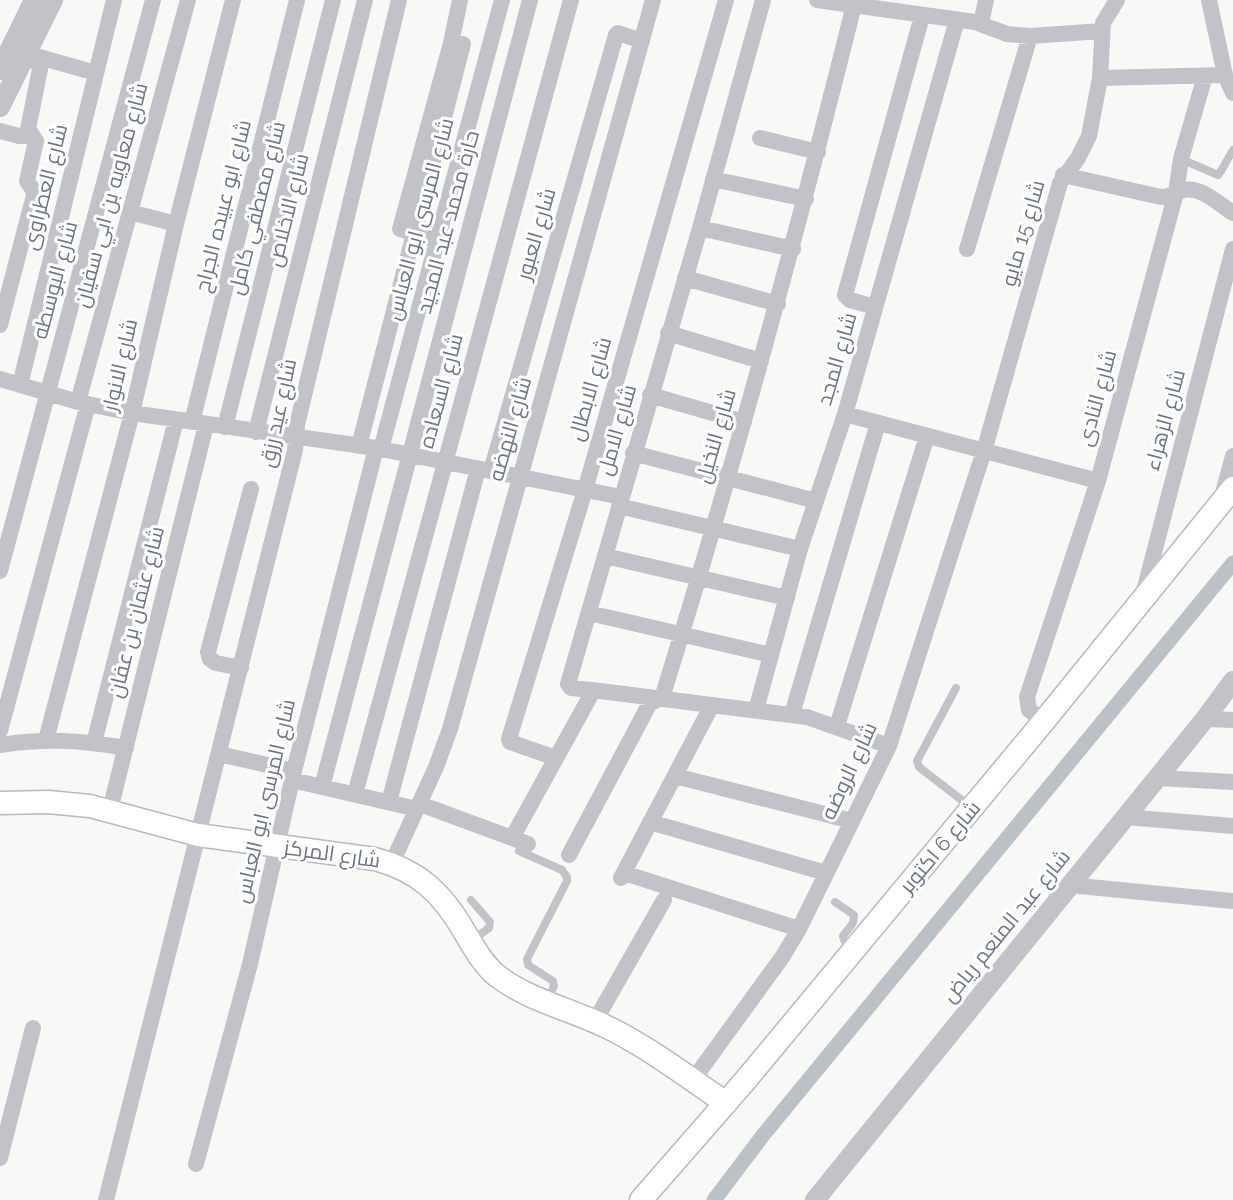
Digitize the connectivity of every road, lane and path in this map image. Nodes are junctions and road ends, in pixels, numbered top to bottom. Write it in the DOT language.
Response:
graph roads {
  1 [pos="34,0"];
  2 [pos="53,0"];
  3 [pos="114,0"];
  4 [pos="153,0"];
  5 [pos="188,0"];
  6 [pos="233,0"];
  7 [pos="297,0"];
  8 [pos="333,0"];
  9 [pos="365,0"];
  10 [pos="399,0"];
  11 [pos="460,0"];
  12 [pos="502,0"];
  13 [pos="530,0"];
  14 [pos="571,0"];
  15 [pos="653,0"];
  16 [pos="726,0"];
  17 [pos="763,0"];
  18 [pos="817,0"];
  19 [pos="986,0"];
  20 [pos="1117,0"];
  21 [pos="1209,0"];
  22 [pos="872,4"];
  23 [pos="854,5"];
  24 [pos="922,16"];
  25 [pos="957,20"];
  26 [pos="981,24"];
  27 [pos="1102,31"];
  28 [pos="1030,36"];
  29 [pos="642,41"];
  30 [pos="457,44"];
  31 [pos="490,46"];
  32 [pos="1226,47"];
  33 [pos="13,57"];
  34 [pos="96,73"];
  35 [pos="1205,75"];
  36 [pos="1225,75"];
  37 [pos="1100,78"];
  38 [pos="1233,93"];
  39 [pos="0,107"];
  40 [pos="0,131"];
  41 [pos="0,136"];
  42 [pos="31,136"];
  43 [pos="760,138"];
  44 [pos="0,147"];
  45 [pos="1233,150"];
  46 [pos="818,152"];
  47 [pos="1181,159"];
  48 [pos="1063,175"];
  49 [pos="713,179"];
  50 [pos="1176,194"];
  51 [pos="806,199"];
  52 [pos="130,212"];
  53 [pos="1233,213"];
  54 [pos="176,224"];
  55 [pos="700,228"];
  56 [pos="414,234"];
  57 [pos="437,241"];
  58 [pos="793,249"];
  59 [pos="968,249"];
  60 [pos="1233,249"];
  61 [pos="685,278"];
  62 [pos="778,304"];
  63 [pos="875,307"];
  64 [pos="0,325"];
  65 [pos="668,333"];
  66 [pos="761,361"];
  67 [pos="0,379"];
  68 [pos="20,385"];
  69 [pos="48,393"];
  70 [pos="651,394"];
  71 [pos="83,403"];
  72 [pos="132,413"];
  73 [pos="845,414"];
  74 [pos="191,422"];
  75 [pos="744,422"];
  76 [pos="878,423"];
  77 [pos="225,427"];
  78 [pos="256,432"];
  79 [pos="927,436"];
  80 [pos="296,438"];
  81 [pos="372,448"];
  82 [pos="984,451"];
  83 [pos="633,453"];
  84 [pos="410,455"];
  85 [pos="1233,456"];
  86 [pos="444,462"];
  87 [pos="485,470"];
  88 [pos="520,477"];
  89 [pos="728,478"];
  90 [pos="1098,481"];
  91 [pos="251,489"];
  92 [pos="585,490"];
  93 [pos="1226,496"];
  94 [pos="620,501"];
  95 [pos="816,501"];
  96 [pos="714,528"];
  97 [pos="800,549"];
  98 [pos="605,556"];
  99 [pos="0,571"];
  100 [pos="699,578"];
  101 [pos="787,598"];
  102 [pos="1141,602"];
  103 [pos="589,613"];
  104 [pos="682,635"];
  105 [pos="771,656"];
  106 [pos="241,668"];
  107 [pos="1233,681"];
  108 [pos="956,688"];
  109 [pos="592,690"];
  110 [pos="662,698"];
  111 [pos="712,705"];
  112 [pos="756,710"];
  113 [pos="792,714"];
  114 [pos="1205,719"];
  115 [pos="1233,720"];
  116 [pos="1044,721"];
  117 [pos="837,726"];
  118 [pos="0,731"];
  119 [pos="46,740"];
  120 [pos="94,743"];
  121 [pos="0,745"];
  122 [pos="889,746"];
  123 [pos="126,748"];
  124 [pos="219,754"];
  125 [pos="556,758"];
  126 [pos="293,776"];
  127 [pos="675,776"];
  128 [pos="1158,778"];
  129 [pos="1233,782"];
  130 [pos="322,787"];
  131 [pos="355,794"];
  132 [pos="389,802"];
  133 [pos="0,803"];
  134 [pos="419,806"];
  135 [pos="972,808"];
  136 [pos="110,810"];
  137 [pos="1125,817"];
  138 [pos="852,821"];
  139 [pos="650,822"];
  140 [pos="1233,826"];
  141 [pos="198,835"];
  142 [pos="519,845"];
  143 [pos="276,846"];
  144 [pos="569,855"];
  145 [pos="392,863"];
  146 [pos="826,873"];
  147 [pos="1069,885"];
  148 [pos="471,900"];
  149 [pos="664,900"];
  150 [pos="835,902"];
  151 [pos="1233,902"];
  152 [pos="799,929"];
  153 [pos="470,942"];
  154 [pos="855,950"];
  155 [pos="547,1002"];
  156 [pos="595,1021"];
  157 [pos="33,1028"];
  158 [pos="693,1080"];
  159 [pos="726,1103"];
  160 [pos="0,1158"];
  161 [pos="196,1164"];
  162 [pos="106,1200"];
  163 [pos="641,1200"];
  164 [pos="815,1200"];
  1 -- 33 [label="street"];
  2 -- 33 [label="street"];
  3 -- 34 [label="street, شارع العطراوى"];
  4 -- 69 [label="street, شارع البوسطه"];
  5 -- 52 [label="street, شارع معاويه بن ابي سفيان"];
  6 -- 54 [label="street, شارع الانوار"];
  7 -- 74 [label="street, شارع ابو عبيده الجراح"];
  8 -- 77 [label="street, شارع مصطفي كامل"];
  9 -- 78 [label="street, شارع الاخلاص"];
  10 -- 80 [label="street, شارع عيد رزق"];
  11 -- 30 [label="street"];
  12 -- 31 [label="street, شارع المرسى ابو العباس"];
  13 -- 84 [label="street, حارة محمد عبد المجيد"];
  14 -- 86 [label="street, شارع السعاده"];
  15 -- 29 [label="street, شارع النهضه"];
  16 -- 92 [label="street, شارع الابطال"];
  17 -- 49 [label="street, شارع الامل"];
  18 -- 23 [label="street"];
  19 -- 26 [label="street"];
  20 -- 27 [label="street, شارع 15 مايو"];
  21 -- 32 [label="street"];
  22 -- 23 [label="street"];
  22 -- 24 [label="street"];
  23 -- 46 [label="street, شارع النخيل"];
  24 -- 25 [label="street"];
  24 -- 63 [label="street"];
  25 -- 26 [label="street"];
  25 -- 63 [label="street, شارع المجد"];
  26 -- 28 [label="street"];
  27 -- 28 [label="street"];
  27 -- 37 [label="street, شارع 15 مايو"];
  28 -- 59 [label="street"];
  29 -- 87 [label="street, شارع العبور"];
  29 -- 88 [label="street, شارع النهضه"];
  30 -- 31 [label="street"];
  30 -- 56 [label="street"];
  31 -- 57 [label="street, شارع المرسى ابو العباس"];
  32 -- 36 [label="street"];
  33 -- 34 [label="street"];
  33 -- 39 [label="street"];
  33 -- 42 [label="street"];
  34 -- 68 [label="street, شارع العطراوى"];
  35 -- 36 [label="street"];
  35 -- 37 [label="street"];
  35 -- 47 [label="street, شارع النادى"];
  36 -- 38 [label="street"];
  37 -- 48 [label="street, شارع 15 مايو"];
  40 -- 42 [label="street"];
  41 -- 44 [label="street"];
  42 -- 64 [label="street"];
  43 -- 46 [label="street"];
  45 -- 47 [label="lane"];
  46 -- 51 [label="street, شارع النخيل"];
  47 -- 50 [label="street, شارع النادى"];
  48 -- 50 [label="street"];
  48 -- 82 [label="street, شارع 15 مايو"];
  49 -- 51 [label="street"];
  49 -- 55 [label="street, شارع الامل"];
  50 -- 53 [label="street"];
  50 -- 90 [label="street, شارع النادى"];
  51 -- 58 [label="street, شارع النخيل"];
  52 -- 54 [label="street"];
  52 -- 71 [label="street, شارع معاويه بن ابي سفيان"];
  54 -- 72 [label="street, شارع الانوار"];
  55 -- 58 [label="street"];
  55 -- 61 [label="street, شارع الامل"];
  56 -- 57 [label="street"];
  56 -- 81 [label="street"];
  57 -- 81 [label="street, شارع المرسى ابو العباس"];
  58 -- 62 [label="street, شارع النخيل"];
  60 -- 102 [label="street, شارع الزهراء"];
  61 -- 62 [label="street"];
  61 -- 65 [label="street, شارع الامل"];
  62 -- 66 [label="street, شارع النخيل"];
  63 -- 73 [label="street, شارع المجد"];
  65 -- 66 [label="street"];
  65 -- 70 [label="street, شارع الامل"];
  66 -- 75 [label="street, شارع النخيل"];
  67 -- 68 [label="street"];
  68 -- 69 [label="street"];
  69 -- 71 [label="street"];
  69 -- 99 [label="street, شارع البوسطه"];
  70 -- 75 [label="street"];
  70 -- 83 [label="street, شارع الامل"];
  71 -- 72 [label="street"];
  71 -- 118 [label="street, شارع معاويه بن ابي سفيان"];
  72 -- 74 [label="street"];
  72 -- 119 [label="street, شارع الانوار"];
  73 -- 76 [label="street"];
  73 -- 95 [label="street, شارع المجد"];
  74 -- 77 [label="street"];
  74 -- 120 [label="street, شارع ابو عبيده الجراح"];
  74 -- 123 [label="street, شارع عثمان بن عفان"];
  75 -- 89 [label="street, شارع النخيل"];
  76 -- 79 [label="street"];
  76 -- 113 [label="street"];
  77 -- 78 [label="street"];
  78 -- 80 [label="street"];
  79 -- 82 [label="street"];
  79 -- 117 [label="street"];
  80 -- 81 [label="street"];
  80 -- 106 [label="street, شارع عيد رزق"];
  81 -- 84 [label="street"];
  81 -- 126 [label="street, شارع المرسى ابو العباس"];
  82 -- 90 [label="street"];
  82 -- 122 [label="street, شارع الروضه"];
  83 -- 89 [label="street"];
  83 -- 94 [label="street, شارع الامل"];
  84 -- 86 [label="street"];
  84 -- 130 [label="street, حارة محمد عبد المجيد"];
  85 -- 93 [label="street"];
  86 -- 87 [label="street"];
  86 -- 131 [label="street, شارع السعاده"];
  87 -- 88 [label="street"];
  87 -- 132 [label="street, شارع العبور"];
  88 -- 92 [label="street"];
  88 -- 134 [label="street, شارع النهضه"];
  89 -- 95 [label="street"];
  89 -- 96 [label="street, شارع النخيل"];
  90 -- 116 [label="street, شارع النادى"];
  91 -- 106 [label="street"];
  92 -- 94 [label="street"];
  92 -- 125 [label="street, شارع الابطال"];
  93 -- 102 [label="main road, شارع 6 اكتوبر"];
  94 -- 96 [label="street"];
  94 -- 98 [label="street, شارع الامل"];
  95 -- 97 [label="street, شارع المجد"];
  96 -- 97 [label="street"];
  96 -- 100 [label="street, شارع النخيل"];
  97 -- 101 [label="street, شارع المجد"];
  98 -- 100 [label="street"];
  98 -- 103 [label="street, شارع الامل"];
  100 -- 101 [label="street"];
  100 -- 104 [label="street, شارع النخيل"];
  101 -- 105 [label="street, شارع المجد"];
  102 -- 116 [label="main road, شارع 6 اكتوبر"];
  103 -- 104 [label="street"];
  103 -- 109 [label="street, شارع الامل"];
  104 -- 105 [label="street"];
  104 -- 110 [label="street, شارع النخيل"];
  105 -- 112 [label="street, شارع المجد"];
  106 -- 124 [label="street, شارع عيد رزق"];
  107 -- 114 [label="street, شارع عبد المنعم رياض"];
  108 -- 135 [label="lane"];
  109 -- 110 [label="street"];
  109 -- 125 [label="street"];
  110 -- 111 [label="street"];
  110 -- 144 [label="street, شارع النخيل"];
  111 -- 112 [label="street"];
  111 -- 127 [label="street"];
  112 -- 113 [label="street"];
  113 -- 117 [label="street"];
  114 -- 115 [label="street"];
  114 -- 128 [label="street, شارع عبد المنعم رياض"];
  116 -- 135 [label="main road, شارع 6 اكتوبر"];
  117 -- 122 [label="street"];
  119 -- 120 [label="street"];
  119 -- 121 [label="street"];
  120 -- 123 [label="street"];
  122 -- 138 [label="street, شارع الروضه"];
  123 -- 136 [label="street, شارع عثمان بن عفان"];
  124 -- 126 [label="street"];
  124 -- 141 [label="street, شارع عيد رزق"];
  125 -- 142 [label="street"];
  126 -- 130 [label="street"];
  126 -- 143 [label="street, شارع المرسى ابو العباس"];
  127 -- 138 [label="street"];
  127 -- 139 [label="street"];
  128 -- 129 [label="street"];
  128 -- 137 [label="street, شارع عبد المنعم رياض"];
  130 -- 131 [label="street"];
  131 -- 132 [label="street"];
  132 -- 134 [label="street"];
  133 -- 136 [label="main road, شارع المركز"];
  134 -- 142 [label="street"];
  134 -- 145 [label="street, شارع النهضه"];
  135 -- 154 [label="main road, شارع 6 اكتوبر"];
  136 -- 141 [label="main road, شارع المركز"];
  137 -- 140 [label="street"];
  137 -- 147 [label="street, شارع عبد المنعم رياض"];
  138 -- 146 [label="street, شارع الروضه"];
  139 -- 146 [label="street"];
  139 -- 152 [label="street"];
  141 -- 143 [label="main road, شارع المركز"];
  141 -- 162 [label="street, شارع عيد رزق"];
  142 -- 155 [label="lane"];
  143 -- 145 [label="main road, شارع المركز"];
  143 -- 161 [label="street, شارع المرسى ابو العباس"];
  145 -- 153 [label="main road, شارع المركز"];
  146 -- 152 [label="street, شارع الروضه"];
  147 -- 151 [label="street"];
  147 -- 164 [label="street, شارع عبد المنعم رياض"];
  148 -- 153 [label="lane"];
  149 -- 156 [label="street"];
  150 -- 154 [label="lane"];
  152 -- 158 [label="street, شارع الروضه"];
  153 -- 155 [label="main road, شارع المركز"];
  154 -- 159 [label="main road, شارع 6 اكتوبر"];
  155 -- 156 [label="main road, شارع المركز"];
  156 -- 158 [label="main road, شارع المركز"];
  157 -- 160 [label="street"];
  158 -- 159 [label="main road, شارع المركز"];
  159 -- 163 [label="main road, شارع 6 اكتوبر"];
}
